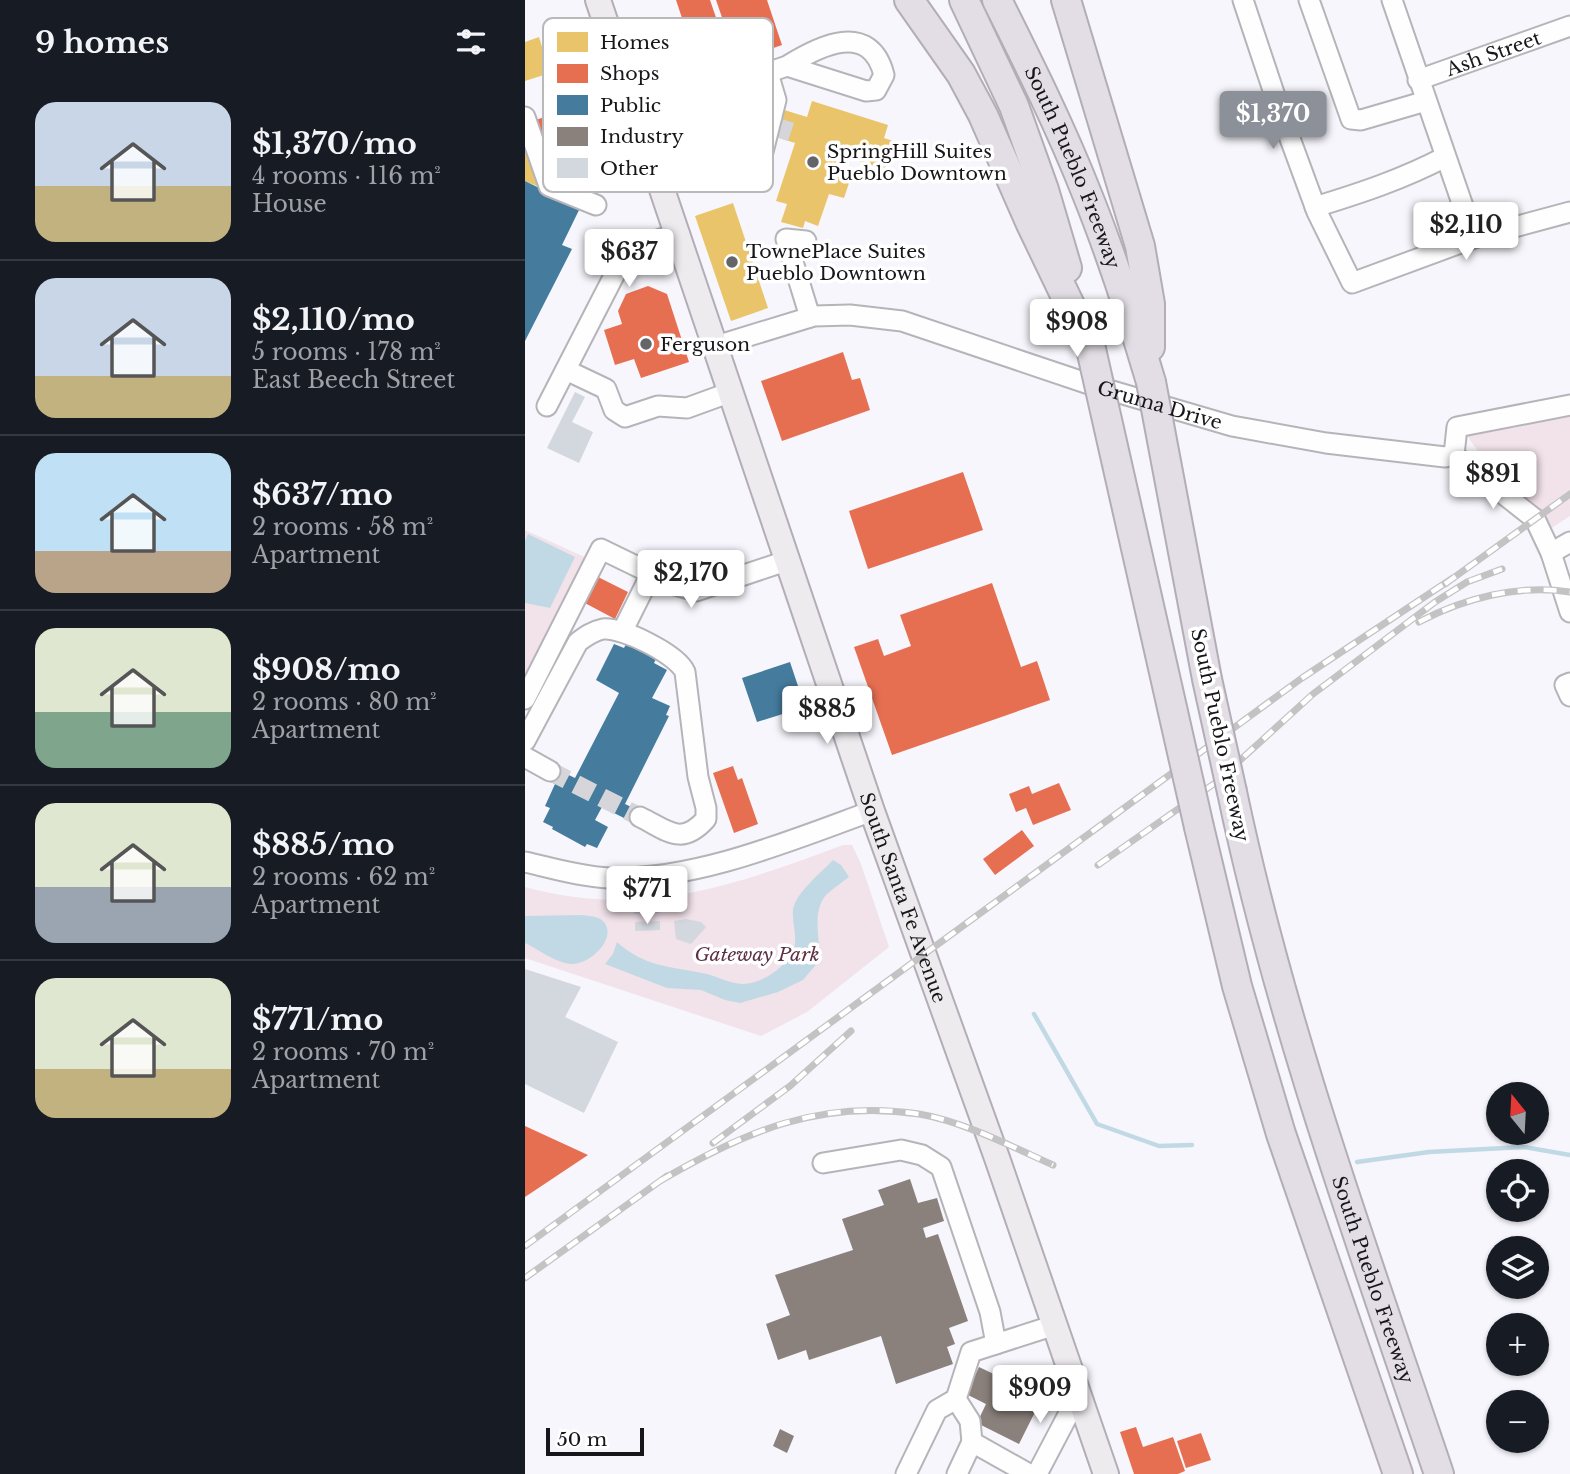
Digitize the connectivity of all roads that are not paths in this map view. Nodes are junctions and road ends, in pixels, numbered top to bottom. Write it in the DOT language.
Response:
graph roads {
  1 [pos="599,0"];
  2 [pos="909,0"];
  3 [pos="964,0"];
  4 [pos="997,0"];
  5 [pos="1066,0"];
  6 [pos="1243,0"];
  7 [pos="1309,0"];
  8 [pos="1392,0"];
  9 [pos="605,18"];
  10 [pos="1570,26"];
  11 [pos="773,72"];
  12 [pos="1418,80"];
  13 [pos="1426,101"];
  14 [pos="778,109"];
  15 [pos="526,110"];
  16 [pos="773,111"];
  17 [pos="773,123"];
  18 [pos="779,138"];
  19 [pos="773,143"];
  20 [pos="1445,157"];
  21 [pos="543,166"];
  22 [pos="564,192"];
  23 [pos="665,192"];
  24 [pos="596,205"];
  25 [pos="1315,207"];
  26 [pos="1570,212"];
  27 [pos="679,233"];
  28 [pos="1474,238"];
  29 [pos="806,241"];
  30 [pos="810,317"];
  31 [pos="716,346"];
  32 [pos="1091,349"];
  33 [pos="566,370"];
  34 [pos="1151,382"];
  35 [pos="731,392"];
  36 [pos="1570,405"];
  37 [pos="547,406"];
  38 [pos="1454,455"];
  39 [pos="1570,542"];
  40 [pos="1551,553"];
  41 [pos="789,560"];
  42 [pos="651,574"];
  43 [pos="1570,612"];
  44 [pos="622,632"];
  45 [pos="1570,683"];
  46 [pos="1570,696"];
  47 [pos="525,699"];
  48 [pos="525,741"];
  49 [pos="525,757"];
  50 [pos="550,771"];
  51 [pos="872,811"];
  52 [pos="640,817"];
  53 [pos="525,862"];
  54 [pos="823,1163"];
  55 [pos="1055,1325"];
  56 [pos="996,1344"];
  57 [pos="1079,1394"];
  58 [pos="955,1399"];
  59 [pos="972,1442"];
  60 [pos="906,1474"];
  61 [pos="957,1474"];
  62 [pos="1029,1474"];
  63 [pos="1037,1474"];
  64 [pos="1106,1474"];
  65 [pos="1398,1474"];
  66 [pos="1439,1474"];
  1 -- 9 [label="main road, South Santa Fe Avenue"];
  2 -- 32 [label="highway"];
  3 -- 32 [label="highway, South Pueblo Freeway"];
  4 -- 34 [label="highway, South Pueblo Freeway"];
  5 -- 34 [label="highway"];
  6 -- 25 [label="street"];
  7 -- 13 [label="street"];
  8 -- 12 [label="street"];
  10 -- 12 [label="street, Ash Street"];
  11 -- 14 [label="street"];
  12 -- 13 [label="street"];
  13 -- 20 [label="street"];
  14 -- 16 [label="street"];
  14 -- 17 [label="street"];
  15 -- 21 [label="street"];
  18 -- 19 [label="street"];
  20 -- 25 [label="street"];
  20 -- 28 [label="street"];
  22 -- 24 [label="street"];
  23 -- 27 [label="main road, South Santa Fe Avenue"];
  25 -- 28 [label="street"];
  26 -- 28 [label="street"];
  27 -- 31 [label="main road, South Santa Fe Avenue"];
  27 -- 33 [label="street"];
  29 -- 30 [label="street"];
  30 -- 31 [label="street, Gruma Drive"];
  30 -- 38 [label="street, Gruma Drive"];
  31 -- 35 [label="main road, South Santa Fe Avenue"];
  32 -- 65 [label="highway, South Pueblo Freeway, bridge"];
  33 -- 35 [label="street"];
  33 -- 37 [label="street"];
  34 -- 66 [label="highway, South Pueblo Freeway, bridge"];
  35 -- 41 [label="main road, South Santa Fe Avenue"];
  36 -- 38 [label="street"];
  38 -- 40 [label="street"];
  39 -- 40 [label="street"];
  40 -- 43 [label="street"];
  41 -- 42 [label="street"];
  41 -- 51 [label="main road, South Santa Fe Avenue"];
  42 -- 44 [label="street"];
  42 -- 47 [label="street"];
  44 -- 48 [label="street"];
  44 -- 52 [label="street"];
  45 -- 46 [label="street"];
  49 -- 50 [label="street"];
  51 -- 53 [label="street"];
  51 -- 55 [label="main road, South Santa Fe Avenue"];
  54 -- 56 [label="street"];
  55 -- 56 [label="street"];
  55 -- 57 [label="main road, South Santa Fe Avenue"];
  56 -- 58 [label="street"];
  57 -- 63 [label="street"];
  57 -- 64 [label="main road, South Santa Fe Avenue"];
  58 -- 59 [label="street"];
  58 -- 60 [label="street"];
  59 -- 61 [label="street"];
  59 -- 62 [label="street"];
}
